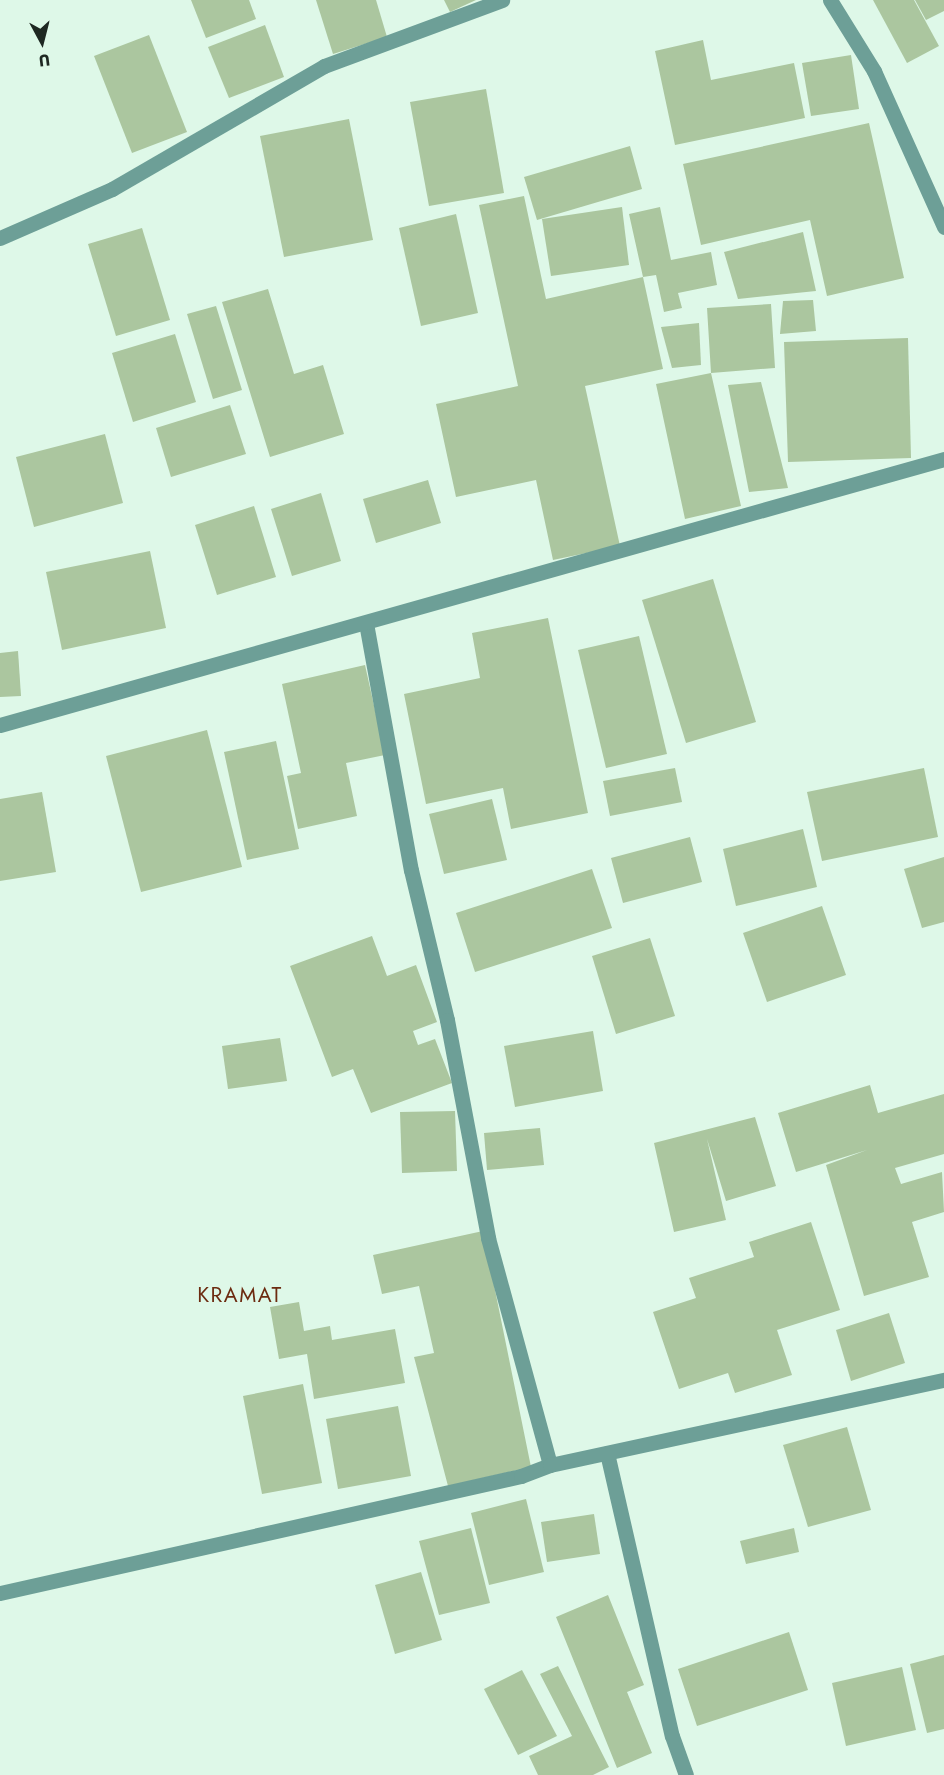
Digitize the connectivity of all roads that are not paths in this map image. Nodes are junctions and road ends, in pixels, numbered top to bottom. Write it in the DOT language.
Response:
graph roads {
  1 [pos="502,0"];
  2 [pos="830,0"];
  3 [pos="944,227"];
  4 [pos="0,238"];
  5 [pos="944,459"];
  6 [pos="366,623"];
  7 [pos="0,725"];
  8 [pos="944,1380"];
  9 [pos="607,1453"];
  10 [pos="550,1465"];
  11 [pos="0,1593"];
  12 [pos="686,1775"];
  1 -- 4 [label="street"];
  2 -- 3 [label="street"];
  5 -- 6 [label="street"];
  6 -- 7 [label="street"];
  6 -- 10 [label="street"];
  8 -- 9 [label="street"];
  9 -- 10 [label="street"];
  9 -- 12 [label="street"];
  10 -- 11 [label="street"];
}
